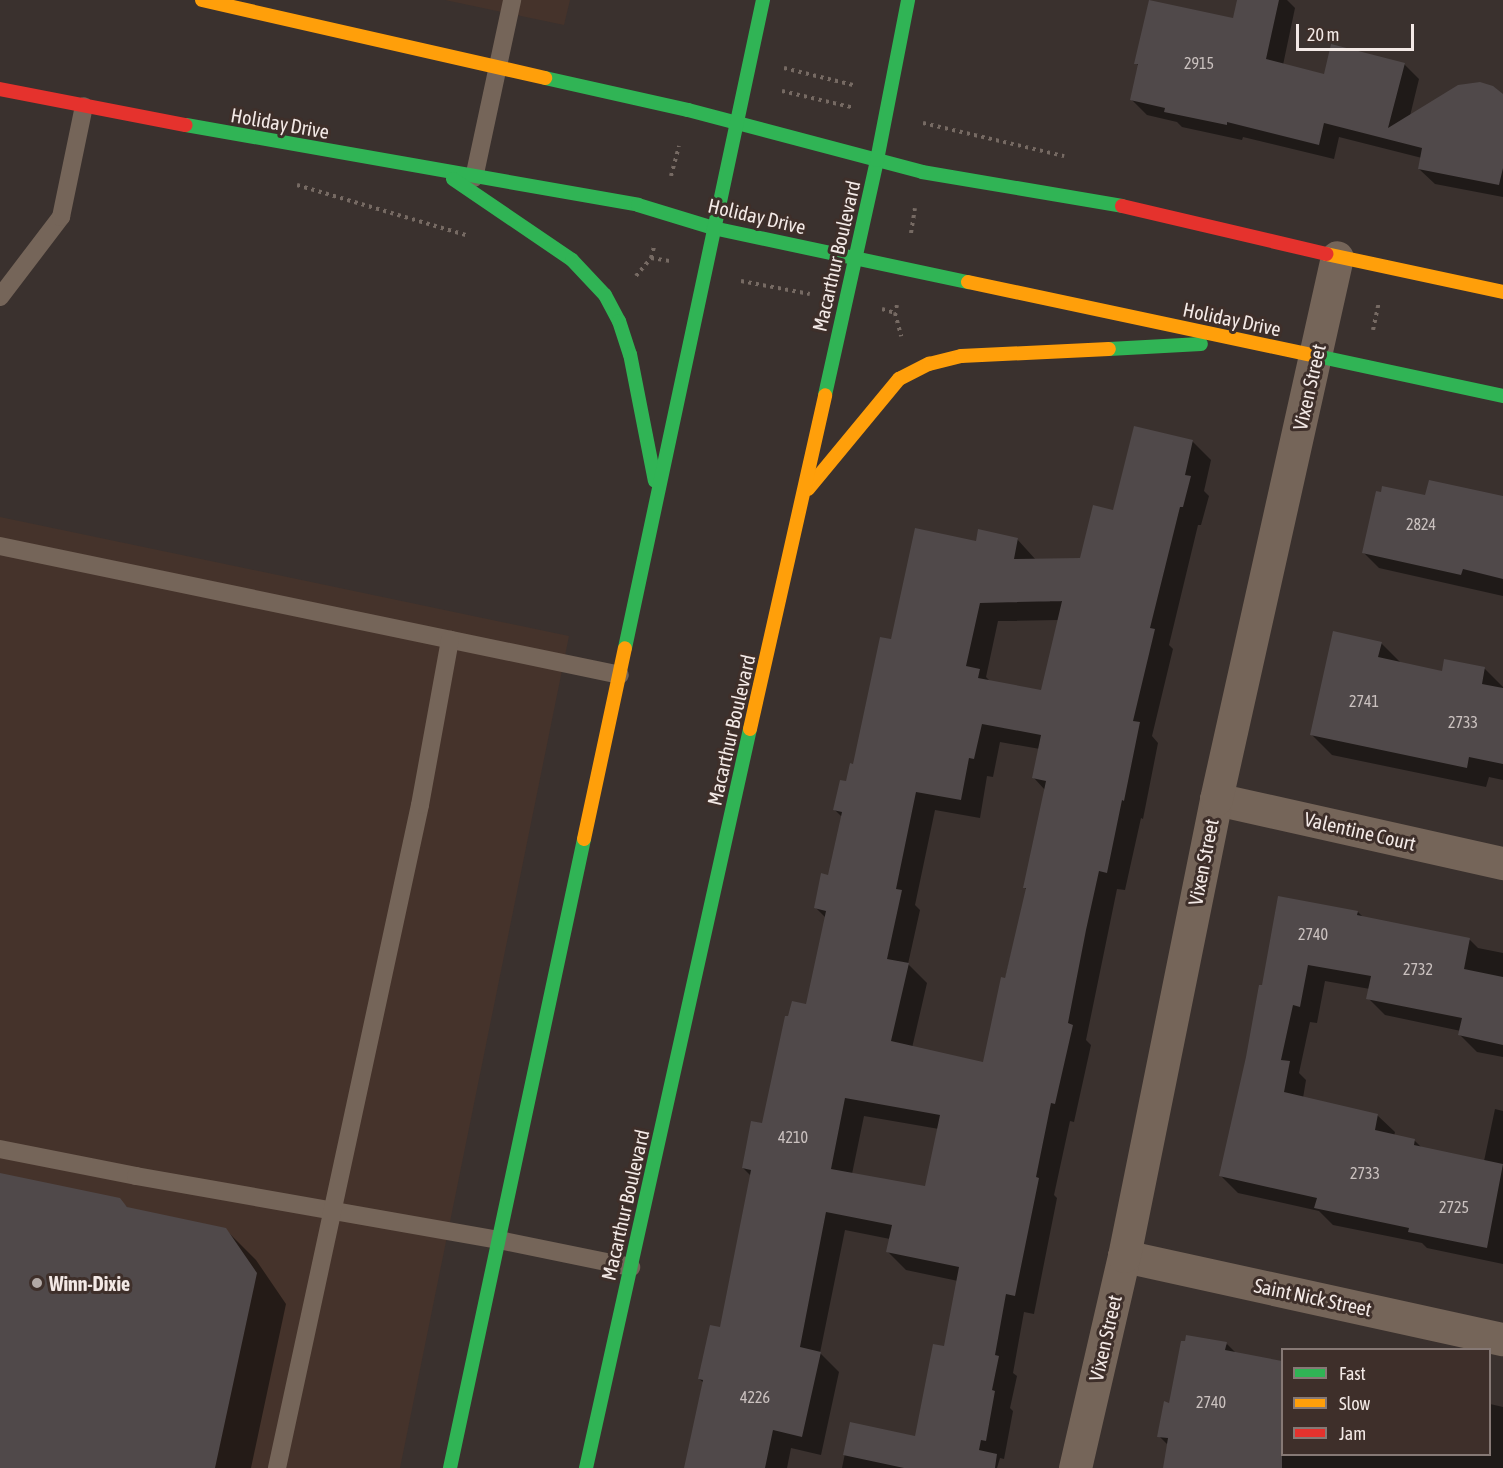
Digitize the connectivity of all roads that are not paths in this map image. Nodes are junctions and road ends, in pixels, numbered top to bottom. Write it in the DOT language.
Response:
graph roads {
  1 [pos="202,0"];
  2 [pos="512,0"];
  3 [pos="763,0"];
  4 [pos="908,0"];
  5 [pos="497,69"];
  6 [pos="0,89"];
  7 [pos="84,106"];
  8 [pos="736,123"];
  9 [pos="877,160"];
  10 [pos="441,172"];
  11 [pos="474,178"];
  12 [pos="713,228"];
  13 [pos="1337,257"];
  14 [pos="855,258"];
  15 [pos="1503,292"];
  16 [pos="0,297"];
  17 [pos="1244,342"];
  18 [pos="1316,357"];
  19 [pos="1503,396"];
  20 [pos="658,496"];
  21 [pos="804,496"];
  22 [pos="0,546"];
  23 [pos="450,640"];
  24 [pos="620,675"];
  25 [pos="1216,799"];
  26 [pos="1503,862"];
  27 [pos="0,1149"];
  28 [pos="332,1210"];
  29 [pos="499,1240"];
  30 [pos="1124,1256"];
  31 [pos="631,1267"];
  32 [pos="1503,1339"];
  33 [pos="276,1468"];
  34 [pos="450,1468"];
  35 [pos="586,1468"];
  36 [pos="1075,1468"];
  1 -- 5 [label="street"];
  2 -- 5 [label="lane"];
  3 -- 8 [label="street"];
  4 -- 9 [label="street, Macarthur Boulevard"];
  5 -- 8 [label="street"];
  5 -- 11 [label="lane"];
  6 -- 7 [label="street, Holiday Drive"];
  7 -- 10 [label="street, Holiday Drive"];
  7 -- 16 [label="lane"];
  8 -- 9 [label="street"];
  8 -- 12 [label="street"];
  9 -- 13 [label="street"];
  9 -- 14 [label="street, Macarthur Boulevard"];
  10 -- 11 [label="street, Holiday Drive"];
  10 -- 20 [label="street"];
  11 -- 12 [label="street, Holiday Drive"];
  12 -- 14 [label="street, Holiday Drive"];
  12 -- 20 [label="street"];
  13 -- 15 [label="street"];
  13 -- 18 [label="street, Vixen Street"];
  14 -- 17 [label="street, Holiday Drive"];
  14 -- 21 [label="street, Macarthur Boulevard"];
  17 -- 18 [label="street, Holiday Drive"];
  17 -- 21 [label="street"];
  18 -- 19 [label="street, Holiday Drive"];
  18 -- 25 [label="street, Vixen Street"];
  20 -- 24 [label="street"];
  21 -- 31 [label="street, Macarthur Boulevard"];
  22 -- 23 [label="lane"];
  23 -- 24 [label="lane"];
  23 -- 28 [label="lane"];
  24 -- 29 [label="street"];
  25 -- 26 [label="street, Valentine Court"];
  25 -- 30 [label="street, Vixen Street"];
  27 -- 28 [label="lane"];
  28 -- 29 [label="lane"];
  28 -- 33 [label="lane"];
  29 -- 31 [label="lane"];
  29 -- 34 [label="street"];
  30 -- 32 [label="street, Saint Nick Street"];
  30 -- 36 [label="street, Vixen Street"];
  31 -- 35 [label="street, Macarthur Boulevard"];
}
